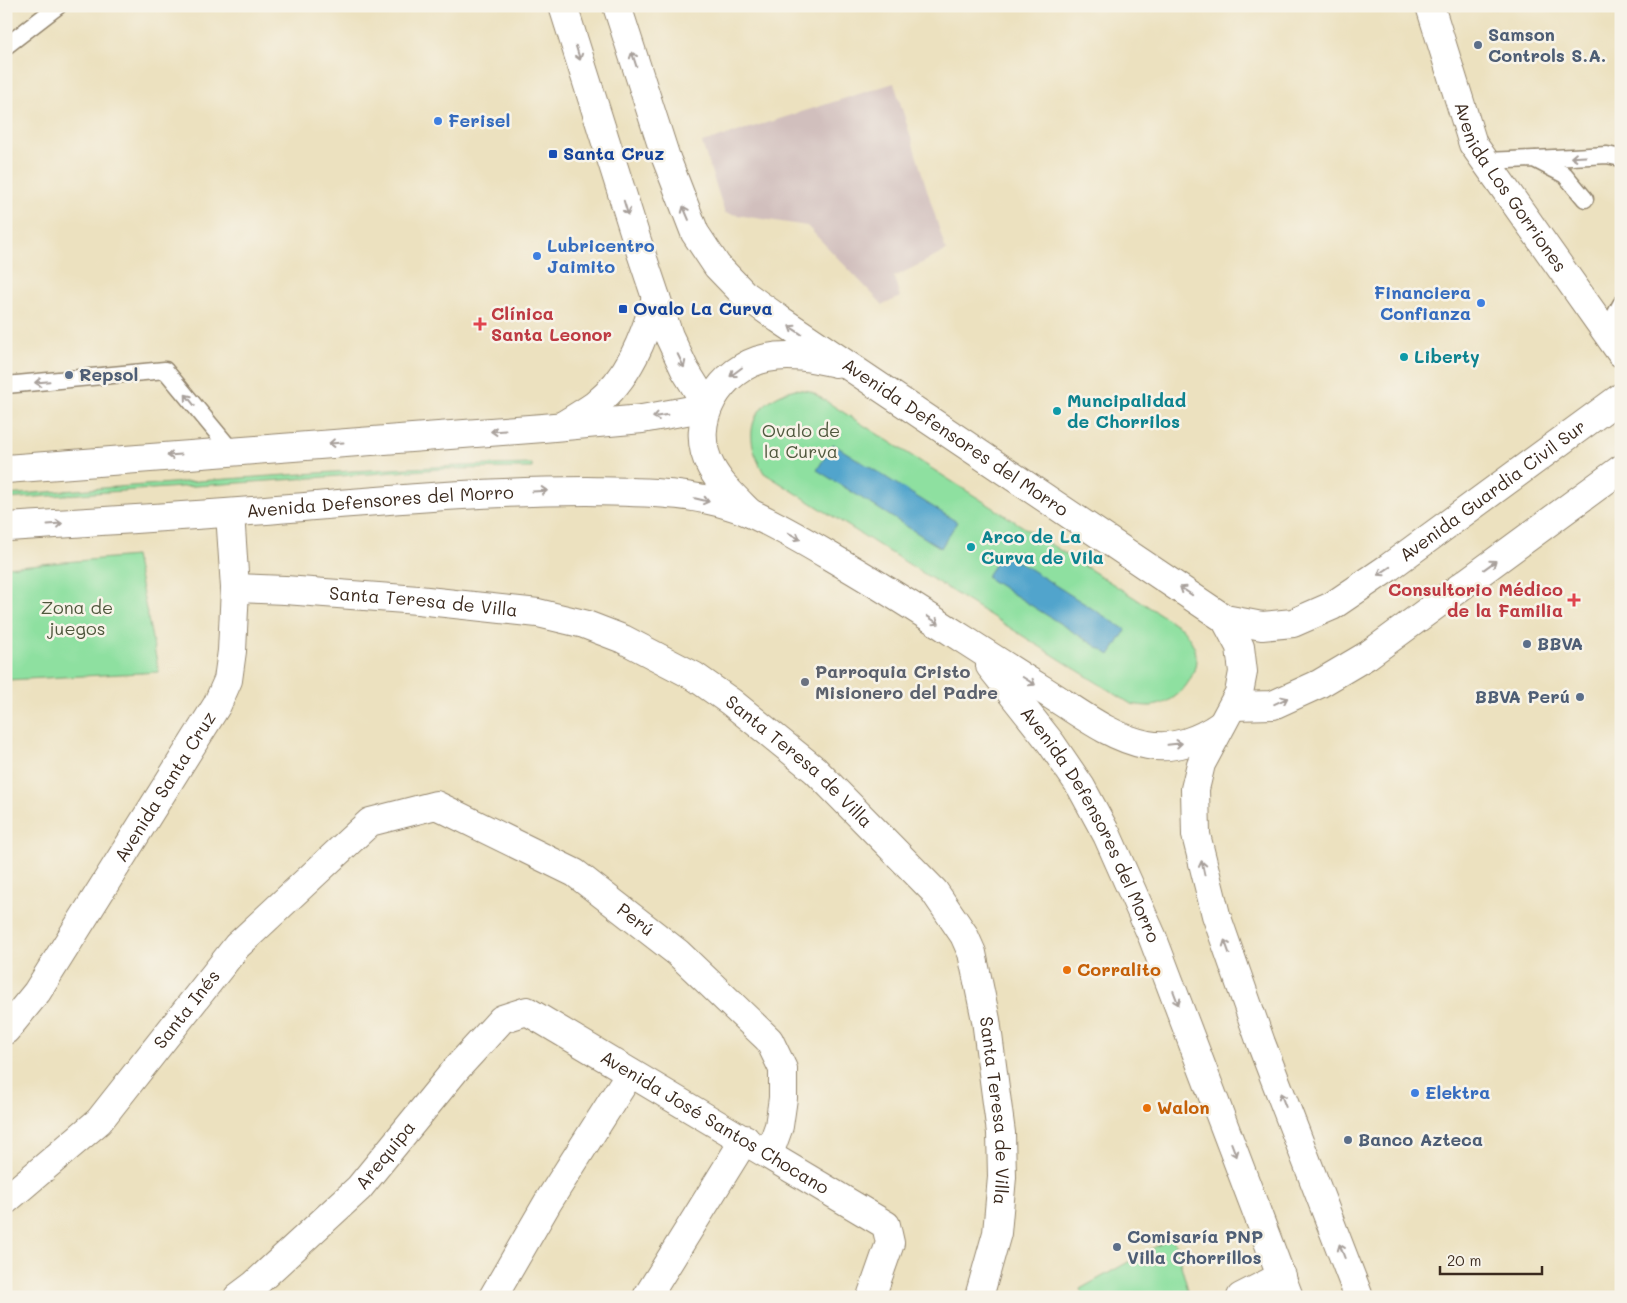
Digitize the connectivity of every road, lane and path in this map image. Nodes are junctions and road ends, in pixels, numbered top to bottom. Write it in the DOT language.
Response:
graph roads {
  1 [pos="58,6"];
  2 [pos="563,6"];
  3 [pos="617,6"];
  4 [pos="1430,6"];
  5 [pos="6,46"];
  6 [pos="1621,158"];
  7 [pos="1534,159"];
  8 [pos="1486,161"];
  9 [pos="1585,199"];
  10 [pos="656,298"];
  11 [pos="1621,304"];
  12 [pos="1613,343"];
  13 [pos="850,366"];
  14 [pos="6,385"];
  15 [pos="1621,397"];
  16 [pos="708,407"];
  17 [pos="562,426"];
  18 [pos="232,451"];
  19 [pos="6,468"];
  20 [pos="1621,469"];
  21 [pos="230,513"];
  22 [pos="751,513"];
  23 [pos="6,527"];
  24 [pos="234,588"];
  25 [pos="1225,619"];
  26 [pos="973,646"];
  27 [pos="1227,715"];
  28 [pos="370,822"];
  29 [pos="527,1011"];
  30 [pos="6,1030"];
  31 [pos="630,1073"];
  32 [pos="745,1139"];
  33 [pos="769,1154"];
  34 [pos="6,1200"];
  35 [pos="1286,1286"];
  36 [pos="252,1293"];
  37 [pos="873,1296"];
  38 [pos="493,1297"];
  39 [pos="647,1297"];
  40 [pos="979,1297"];
  41 [pos="1241,1297"];
  42 [pos="1359,1297"];
  1 -- 5 [label="lane"];
  2 -- 10 [label="main road, one-way"];
  13 -- 3 [label="main road, one-way"];
  4 -- 8 [label="main road, Avenida Los Gorriones"];
  6 -- 7 [label="lane, one-way"];
  7 -- 8 [label="lane"];
  7 -- 9 [label="lane"];
  8 -- 12 [label="main road, Avenida Los Gorriones"];
  10 -- 16 [label="main road, one-way"];
  10 -- 17 [label="main road"];
  11 -- 12 [label="lane"];
  13 -- 16 [label="main road, Avenida Defensores del Morro, one-way"];
  25 -- 13 [label="main road, Avenida Defensores del Morro, one-way"];
  18 -- 14 [label="lane, one-way"];
  15 -- 25 [label="main road, Avenida Guardia Civil Sur, one-way"];
  16 -- 17 [label="main road, one-way"];
  16 -- 22 [label="main road, Avenida Defensores del Morro"];
  17 -- 18 [label="main road, one-way"];
  18 -- 19 [label="main road, one-way"];
  27 -- 20 [label="main road, one-way"];
  21 -- 22 [label="main road, Avenida Defensores del Morro, one-way"];
  23 -- 21 [label="main road, Avenida Defensores del Morro, one-way"];
  21 -- 24 [label="main road, Avenida Santa Cruz"];
  22 -- 26 [label="main road, Avenida Defensores del Morro, one-way"];
  24 -- 30 [label="main road, Avenida Santa Cruz"];
  24 -- 40 [label="main road, Santa Teresa de Villa"];
  25 -- 27 [label="main road, Avenida Defensores del Morro"];
  26 -- 27 [label="main road, Avenida Defensores del Morro, one-way"];
  26 -- 35 [label="main road, Avenida Defensores del Morro, one-way"];
  42 -- 27 [label="main road, Avenida Defensores del Morro, one-way"];
  28 -- 33 [label="main road, Perú"];
  28 -- 34 [label="main road, Santa Inés"];
  29 -- 31 [label="main road, Avenida José Santos Chocano"];
  29 -- 36 [label="main road, Arequipa"];
  31 -- 32 [label="main road, Avenida José Santos Chocano"];
  31 -- 38 [label="main road"];
  32 -- 33 [label="main road, Avenida José Santos Chocano"];
  32 -- 39 [label="main road"];
  33 -- 37 [label="main road, Avenida José Santos Chocano"];
  35 -- 41 [label="main road"];
}
